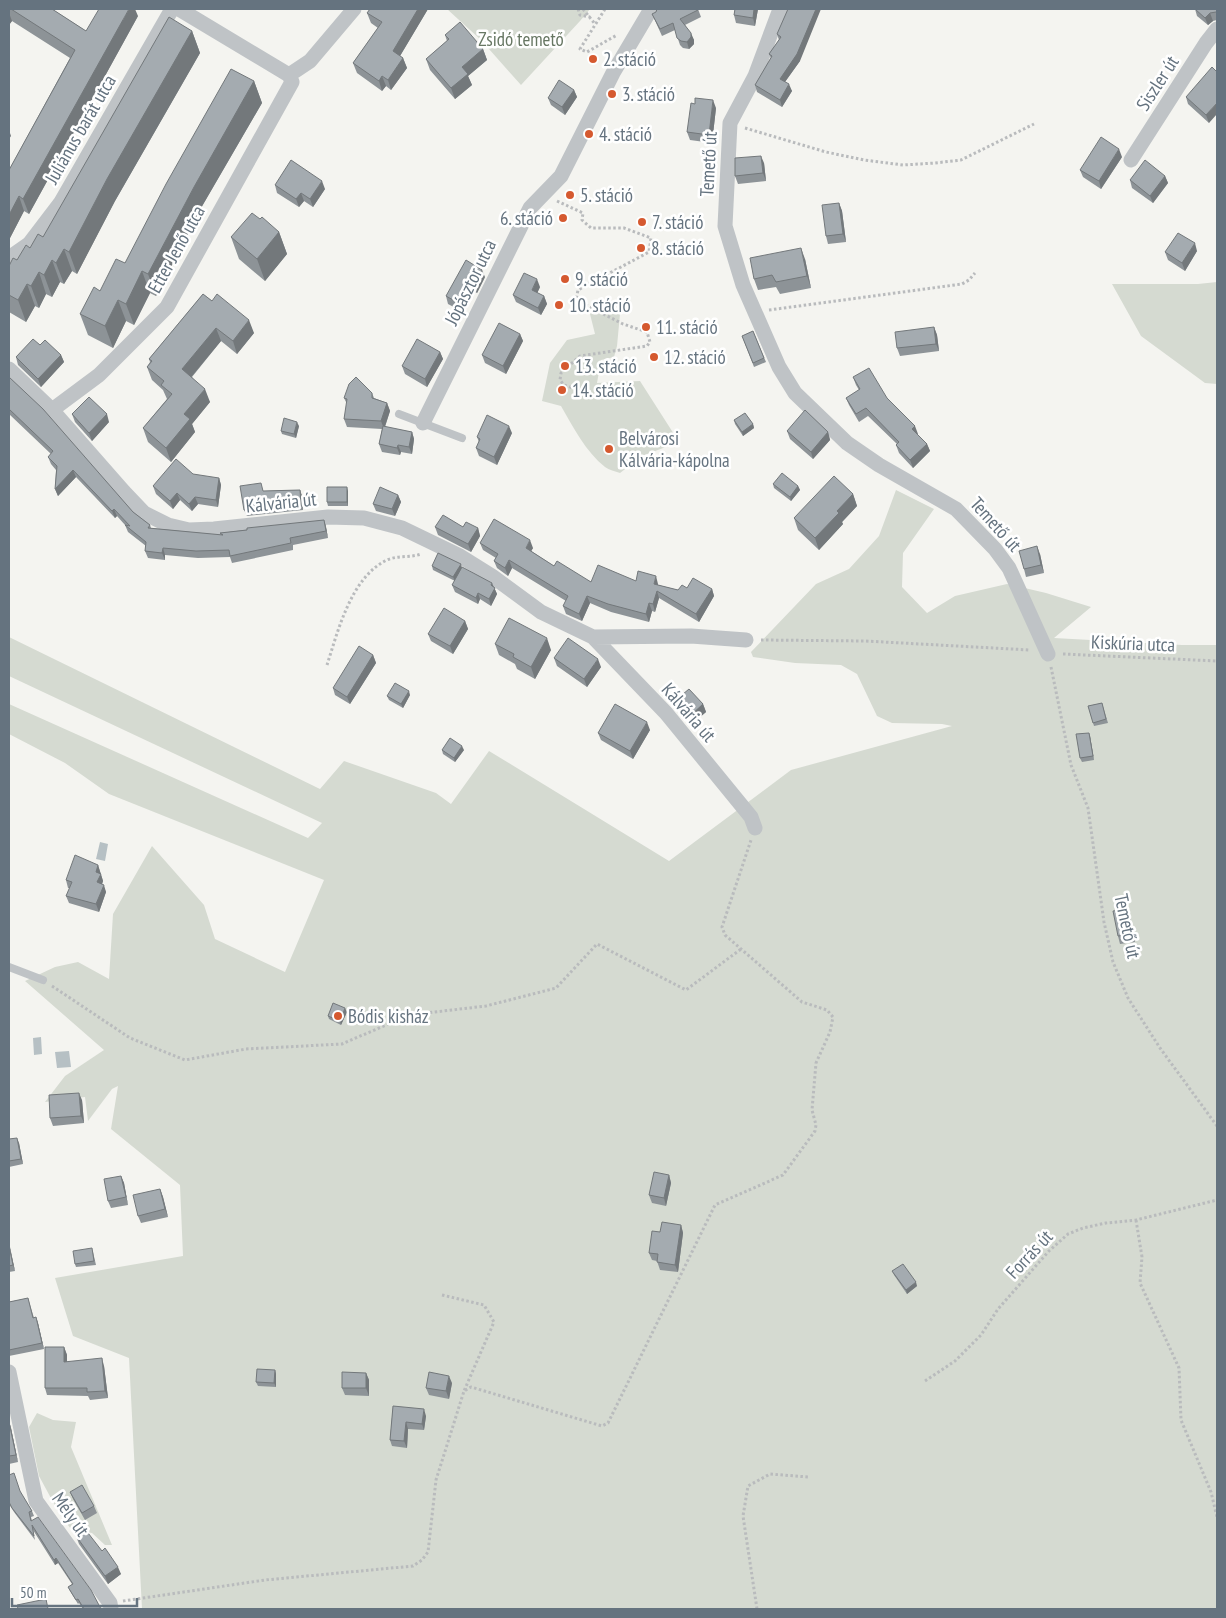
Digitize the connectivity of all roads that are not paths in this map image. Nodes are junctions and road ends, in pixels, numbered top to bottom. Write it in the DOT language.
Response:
graph roads {
  1 [pos="172,9"];
  2 [pos="179,9"];
  3 [pos="354,9"];
  4 [pos="651,9"];
  5 [pos="780,9"];
  6 [pos="1217,29"];
  7 [pos="289,75"];
  8 [pos="1131,160"];
  9 [pos="9,258"];
  10 [pos="9,369"];
  11 [pos="52,410"];
  12 [pos="399,414"];
  13 [pos="423,423"];
  14 [pos="462,438"];
  15 [pos="593,637"];
  16 [pos="746,640"];
  17 [pos="1048,654"];
  18 [pos="753,822"];
  19 [pos="9,967"];
  20 [pos="43,980"];
  21 [pos="9,1372"];
  22 [pos="111,1606"];
  1 -- 9 [label="street, Juliánus barát utca"];
  2 -- 7 [label="street"];
  3 -- 7 [label="street"];
  4 -- 13 [label="street, Jópásztor utca"];
  5 -- 17 [label="street, Temető út"];
  6 -- 8 [label="street, Siszler út"];
  7 -- 11 [label="street, Etter Jenő utca"];
  10 -- 11 [label="street, Kálvária út"];
  11 -- 15 [label="street, Kálvária út"];
  12 -- 13 [label="lane"];
  13 -- 14 [label="lane"];
  15 -- 16 [label="street, Kálvária út"];
  15 -- 18 [label="street, Kálvária út"];
  19 -- 20 [label="lane"];
  21 -- 22 [label="street, Mély út"];
}
